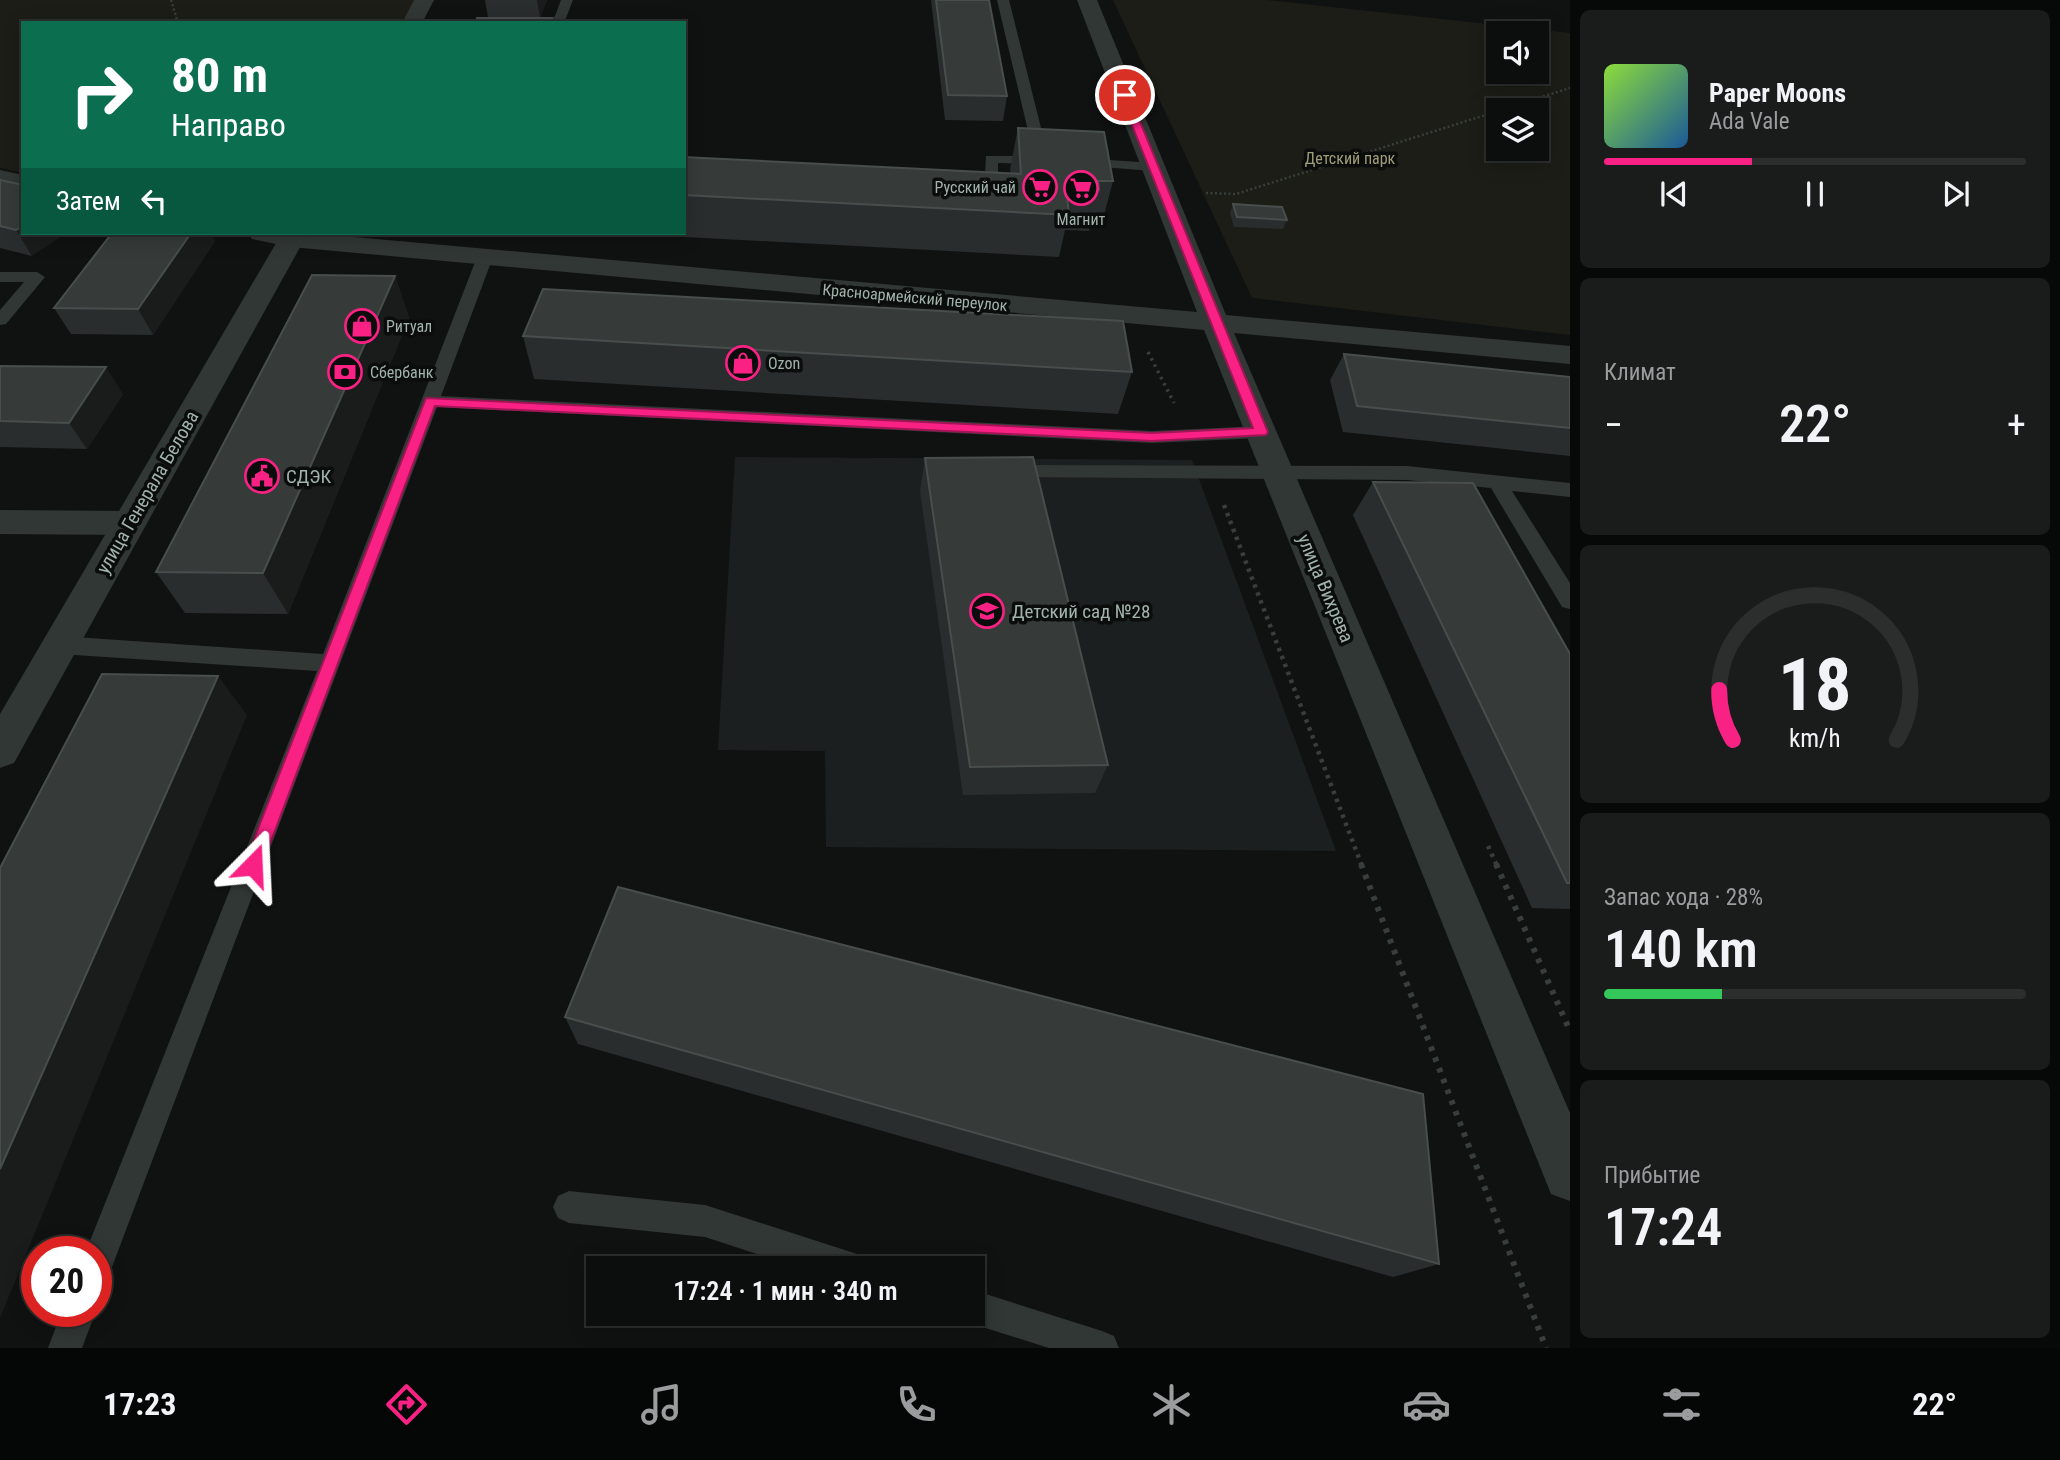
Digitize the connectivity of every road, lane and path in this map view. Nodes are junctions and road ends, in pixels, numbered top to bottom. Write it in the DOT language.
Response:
graph roads {
  1 [pos="171,0"];
  2 [pos="424,0"];
  3 [pos="567,0"];
  4 [pos="1003,0"];
  5 [pos="1087,0"];
  6 [pos="177,21"];
  7 [pos="413,21"];
  8 [pos="555,21"];
  9 [pos="1570,88"];
  10 [pos="1539,98"];
  11 [pos="1486,115"];
  12 [pos="1056,161"];
  13 [pos="0,177"];
  14 [pos="1158,179"];
  15 [pos="21,181"];
  16 [pos="977,196"];
  17 [pos="282,235"];
  18 [pos="485,257"];
  19 [pos="0,277"];
  20 [pos="1130,317"];
  21 [pos="0,320"];
  22 [pos="1216,325"];
  23 [pos="1570,355"];
  24 [pos="430,401"];
  25 [pos="1261,432"];
  26 [pos="1191,435"];
  27 [pos="990,472"];
  28 [pos="1212,472"];
  29 [pos="1278,472"];
  30 [pos="1497,482"];
  31 [pos="1570,490"];
  32 [pos="0,522"];
  33 [pos="129,523"];
  34 [pos="1570,601"];
  35 [pos="60,645"];
  36 [pos="331,663"];
  37 [pos="0,751"];
  38 [pos="1570,1175"];
  39 [pos="569,1207"];
  40 [pos="108,1236"];
  41 [pos="814,1256"];
  42 [pos="985,1311"];
  43 [pos="73,1327"];
  44 [pos="65,1348"];
  45 [pos="1101,1348"];
  46 [pos="1546,1348"];
  1 -- 6 [label="path"];
  2 -- 7 [label="street"];
  3 -- 8 [label="lane"];
  4 -- 12 [label="lane"];
  5 -- 14 [label="street, улица Вихрева"];
  9 -- 10 [label="path"];
  11 -- 14 [label="path"];
  12 -- 14 [label="lane"];
  12 -- 16 [label="lane"];
  13 -- 15 [label="street"];
  14 -- 22 [label="street, улица Вихрева"];
  17 -- 18 [label="street, Красноармейский переулок"];
  17 -- 33 [label="street, улица Генерала Белова"];
  18 -- 20 [label="street, Красноармейский переулок"];
  18 -- 24 [label="lane"];
  19 -- 21 [label="lane"];
  20 -- 22 [label="street, Красноармейский переулок"];
  20 -- 26 [label="path"];
  22 -- 23 [label="street, Красноармейский переулок"];
  22 -- 25 [label="street, улица Вихрева"];
  24 -- 26 [label="lane"];
  24 -- 36 [label="lane"];
  25 -- 26 [label="lane"];
  25 -- 29 [label="street, улица Вихрева"];
  27 -- 28 [label="lane"];
  28 -- 29 [label="lane"];
  28 -- 46 [label="path"];
  29 -- 30 [label="lane"];
  29 -- 38 [label="street, улица Вихрева"];
  30 -- 31 [label="lane"];
  30 -- 34 [label="lane"];
  32 -- 33 [label="street"];
  33 -- 35 [label="street, улица Генерала Белова"];
  35 -- 36 [label="lane"];
  35 -- 37 [label="street, улица Генерала Белова"];
  36 -- 40 [label="lane"];
  39 -- 41 [label="lane"];
  42 -- 45 [label="lane"];
  43 -- 44 [label="lane"];
}
